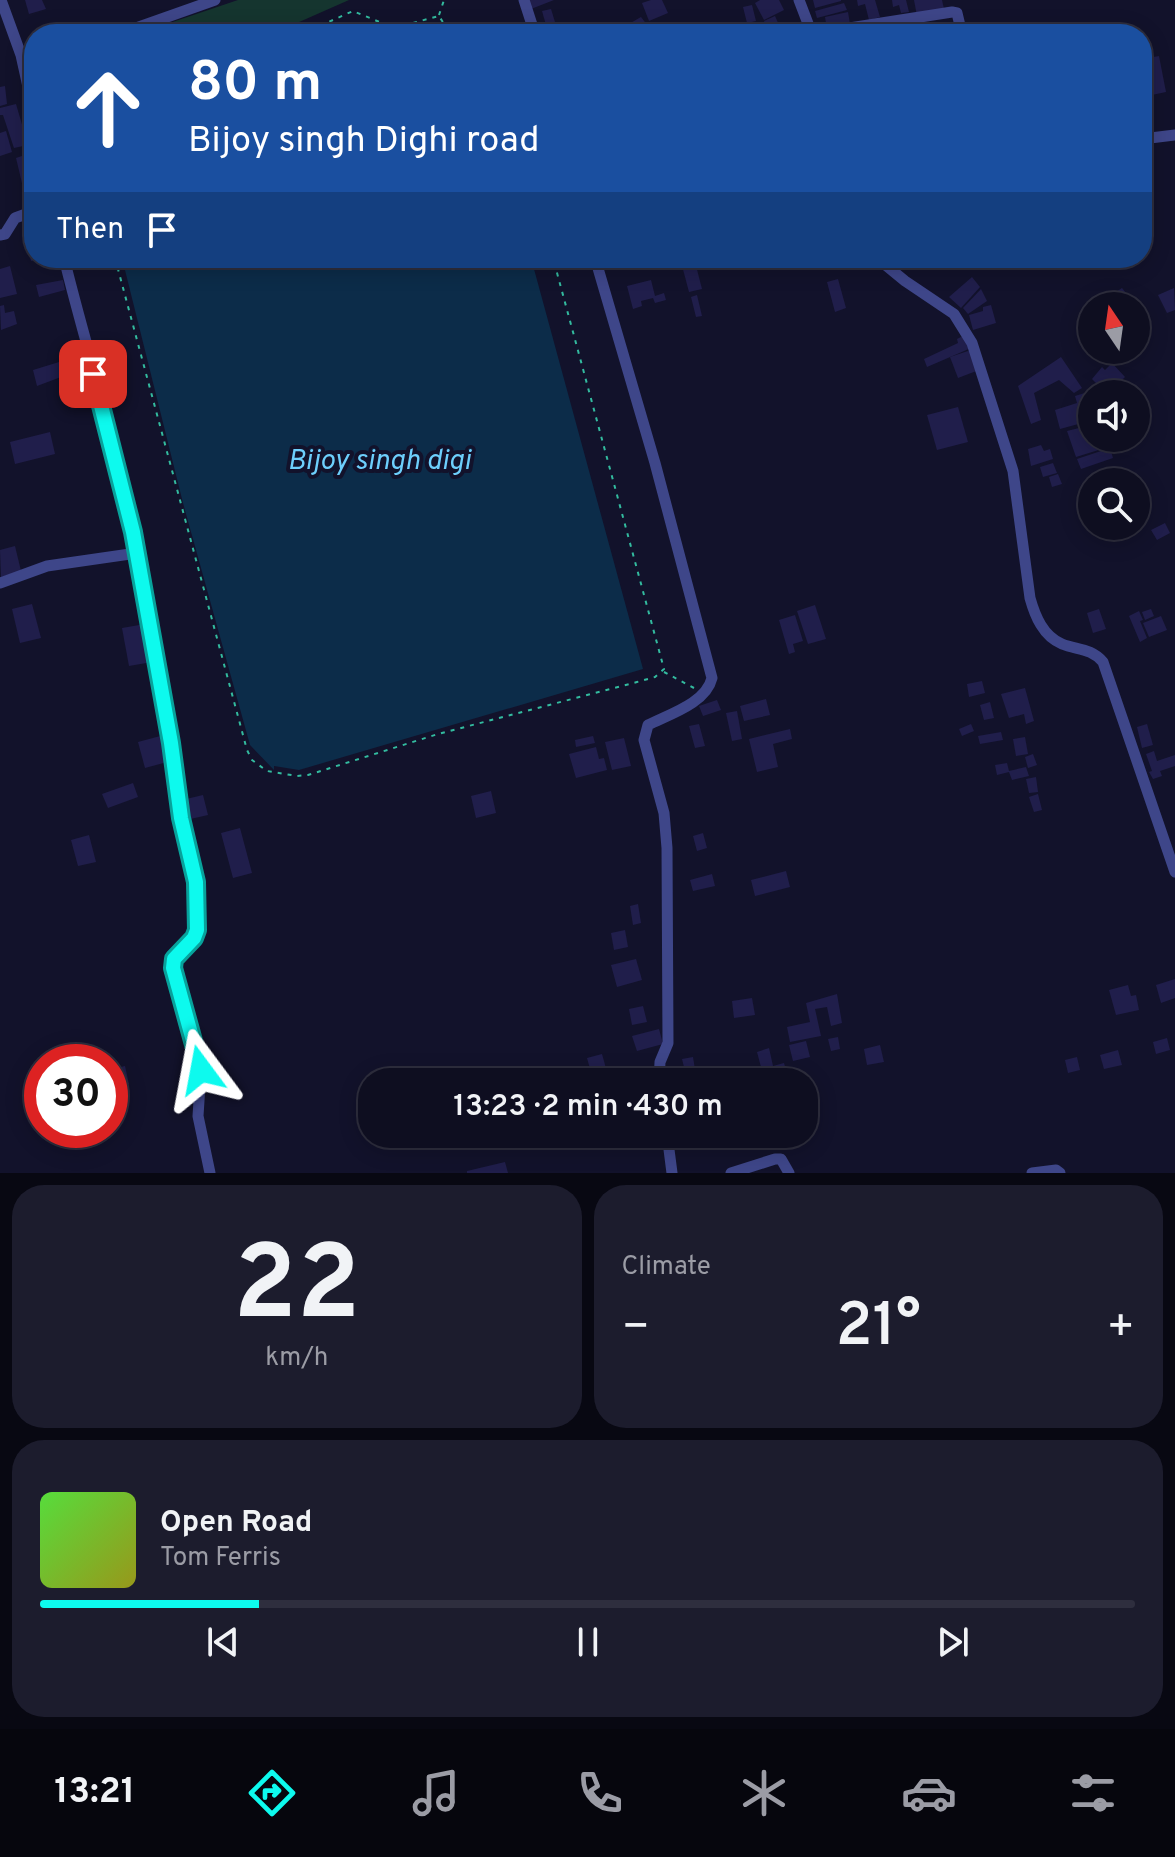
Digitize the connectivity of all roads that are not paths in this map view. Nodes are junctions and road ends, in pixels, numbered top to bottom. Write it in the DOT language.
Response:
graph roads {
  1 [pos="1,0"];
  2 [pos="215,0"];
  3 [pos="524,0"];
  4 [pos="799,0"];
  5 [pos="4,18"];
  6 [pos="147,24"];
  7 [pos="532,24"];
  8 [pos="808,24"];
  9 [pos="876,24"];
  10 [pos="960,24"];
  11 [pos="24,60"];
  12 [pos="1175,135"];
  13 [pos="1152,138"];
  14 [pos="24,215"];
  15 [pos="0,235"];
  16 [pos="67,268"];
  17 [pos="598,268"];
  18 [pos="889,268"];
  19 [pos="137,553"];
  20 [pos="0,583"];
  21 [pos="1175,872"];
  22 [pos="658,1068"];
  23 [pos="669,1148"];
  24 [pos="210,1173"];
  25 [pos="672,1173"];
  26 [pos="731,1173"];
  27 [pos="789,1173"];
  28 [pos="1032,1173"];
  29 [pos="1060,1173"];
  1 -- 5 [label="street"];
  2 -- 6 [label="street"];
  3 -- 7 [label="street"];
  4 -- 8 [label="street"];
  5 -- 11 [label="street"];
  9 -- 10 [label="street"];
  12 -- 13 [label="street"];
  14 -- 15 [label="street"];
  16 -- 19 [label="street"];
  17 -- 22 [label="street"];
  18 -- 21 [label="street"];
  19 -- 20 [label="street"];
  19 -- 24 [label="street"];
  23 -- 25 [label="street"];
  26 -- 27 [label="street"];
  28 -- 29 [label="street"];
}
